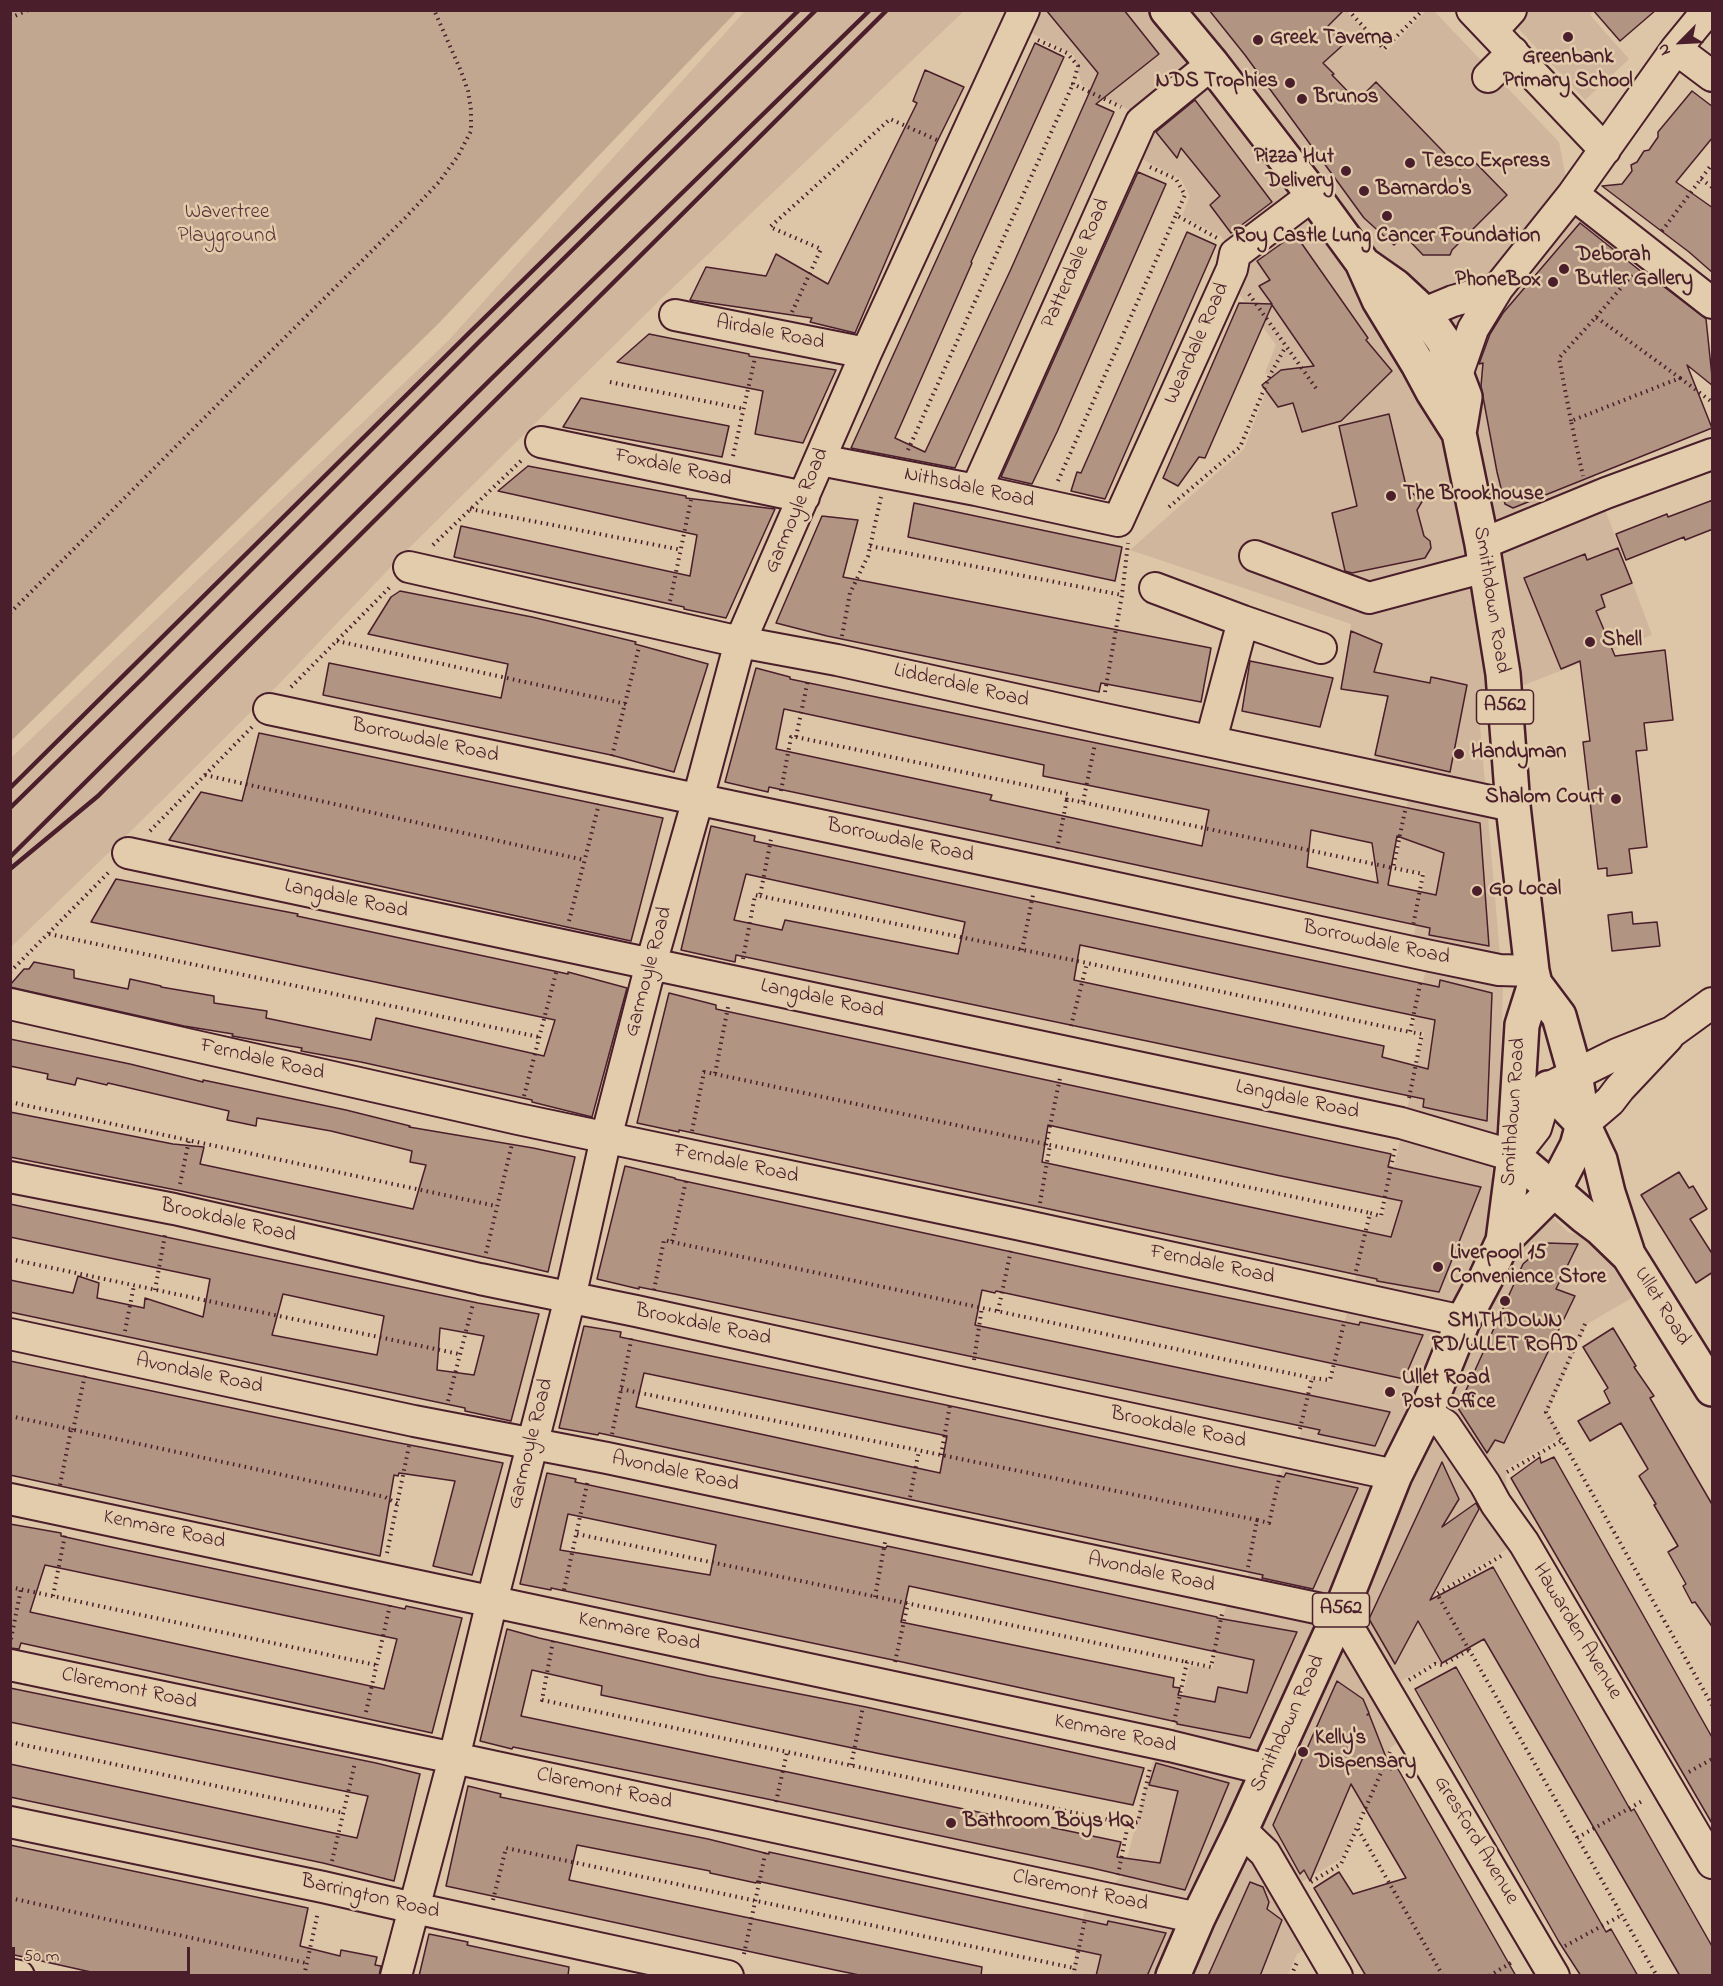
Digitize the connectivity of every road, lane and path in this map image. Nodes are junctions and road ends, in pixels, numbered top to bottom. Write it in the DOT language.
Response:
graph roads {
  1 [pos="28,10"];
  2 [pos="434,10"];
  3 [pos="1167,10"];
  4 [pos="1348,10"];
  5 [pos="1423,10"];
  6 [pos="1708,10"];
  7 [pos="1492,17"];
  8 [pos="10,18"];
  9 [pos="1019,20"];
  10 [pos="1676,49"];
  11 [pos="1513,52"];
  12 [pos="1212,64"];
  13 [pos="1713,76"];
  14 [pos="1488,77"];
  15 [pos="1073,84"];
  16 [pos="1141,122"];
  17 [pos="1605,150"];
  18 [pos="960,151"];
  19 [pos="1126,157"];
  20 [pos="1713,164"];
  21 [pos="1701,179"];
  22 [pos="1713,187"];
  23 [pos="1573,194"];
  24 [pos="1313,195"];
  25 [pos="1176,215"];
  26 [pos="1647,251"];
  27 [pos="1234,262"];
  28 [pos="1498,288"];
  29 [pos="1713,303"];
  30 [pos="675,315"];
  31 [pos="1596,317"];
  32 [pos="1410,321"];
  33 [pos="771,335"];
  34 [pos="1286,346"];
  35 [pos="866,353"];
  36 [pos="1457,375"];
  37 [pos="1680,378"];
  38 [pos="610,382"];
  39 [pos="1318,391"];
  40 [pos="1713,402"];
  41 [pos="744,409"];
  42 [pos="1571,421"];
  43 [pos="1459,433"];
  44 [pos="541,442"];
  45 [pos="1713,453"];
  46 [pos="820,460"];
  47 [pos="891,473"];
  48 [pos="696,474"];
  49 [pos="728,481"];
  50 [pos="976,490"];
  51 [pos="804,497"];
  52 [pos="1591,501"];
  53 [pos="1047,506"];
  54 [pos="1169,507"];
  55 [pos="470,509"];
  56 [pos="1118,521"];
  57 [pos="870,546"];
  58 [pos="682,550"];
  59 [pos="1255,555"];
  60 [pos="1484,555"];
  61 [pos="409,567"];
  62 [pos="1155,588"];
  63 [pos="1122,595"];
  64 [pos="10,613"];
  65 [pos="1243,621"];
  66 [pos="655,623"];
  67 [pos="337,641"];
  68 [pos="740,642"];
  69 [pos="1321,648"];
  70 [pos="837,660"];
  71 [pos="626,704"];
  72 [pos="269,709"];
  73 [pos="1100,718"];
  74 [pos="796,737"];
  75 [pos="1211,740"];
  76 [pos="205,775"];
  77 [pos="606,781"];
  78 [pos="1411,783"];
  79 [pos="698,799"];
  80 [pos="1067,799"];
  81 [pos="1083,802"];
  82 [pos="1513,806"];
  83 [pos="128,853"];
  84 [pos="584,860"];
  85 [pos="1393,868"];
  86 [pos="1045,873"];
  87 [pos="760,896"];
  88 [pos="48,934"];
  89 [pos="563,946"];
  90 [pos="1022,950"];
  91 [pos="1417,953"];
  92 [pos="651,964"];
  93 [pos="1533,977"];
  94 [pos="733,982"];
  95 [pos="10,1004"];
  96 [pos="1713,1004"];
  97 [pos="1410,1032"];
  98 [pos="1672,1032"];
  99 [pos="539,1037"];
  100 [pos="715,1074"];
  101 [pos="1562,1081"];
  102 [pos="10,1102"];
  103 [pos="518,1119"];
  104 [pos="1401,1123"];
  105 [pos="1583,1124"];
  106 [pos="606,1138"];
  107 [pos="189,1140"];
  108 [pos="1050,1145"];
  109 [pos="689,1156"];
  110 [pos="1514,1156"];
  111 [pos="10,1178"];
  112 [pos="1554,1190"];
  113 [pos="496,1206"];
  114 [pos="172,1209"];
  115 [pos="1370,1214"];
  116 [pos="1026,1226"];
  117 [pos="1503,1241"];
  118 [pos="672,1242"];
  119 [pos="1629,1256"];
  120 [pos="10,1259"];
  121 [pos="480,1279"];
  122 [pos="134,1285"];
  123 [pos="155,1290"];
  124 [pos="1350,1296"];
  125 [pos="570,1298"];
  126 [pos="982,1307"];
  127 [pos="998,1311"];
  128 [pos="643,1312"];
  129 [pos="1463,1321"];
  130 [pos="1584,1324"];
  131 [pos="10,1334"];
  132 [pos="90,1351"];
  133 [pos="459,1354"];
  134 [pos="119,1357"];
  135 [pos="1312,1378"];
  136 [pos="962,1383"];
  137 [pos="621,1389"];
  138 [pos="1713,1389"];
  139 [pos="1426,1413"];
  140 [pos="10,1416"];
  141 [pos="429,1423"];
  142 [pos="72,1430"];
  143 [pos="1561,1441"];
  144 [pos="532,1443"];
  145 [pos="919,1450"];
  146 [pos="1290,1452"];
  147 [pos="941,1455"];
  148 [pos="600,1457"];
  149 [pos="1395,1475"];
  150 [pos="1485,1484"];
  151 [pos="10,1499"];
  152 [pos="398,1504"];
  153 [pos="62,1510"];
  154 [pos="897,1520"];
  155 [pos="1257,1520"];
  156 [pos="577,1534"];
  157 [pos="1524,1543"];
  158 [pos="389,1579"];
  159 [pos="10,1587"];
  160 [pos="21,1589"];
  161 [pos="1235,1592"];
  162 [pos="53,1596"];
  163 [pos="875,1597"];
  164 [pos="492,1601"];
  165 [pos="908,1603"];
  166 [pos="1340,1613"];
  167 [pos="558,1616"];
  168 [pos="10,1640"];
  169 [pos="1469,1650"];
  170 [pos="1187,1662"];
  171 [pos="10,1665"];
  172 [pos="376,1665"];
  173 [pos="879,1684"];
  174 [pos="1387,1692"];
  175 [pos="1713,1705"];
  176 [pos="1413,1737"];
  177 [pos="360,1738"];
  178 [pos="10,1742"];
  179 [pos="1162,1745"];
  180 [pos="787,1752"];
  181 [pos="454,1758"];
  182 [pos="851,1765"];
  183 [pos="1268,1770"];
  184 [pos="1668,1787"];
  185 [pos="343,1813"];
  186 [pos="10,1822"];
  187 [pos="1128,1824"];
  188 [pos="771,1826"];
  189 [pos="1358,1829"];
  190 [pos="1241,1830"];
  191 [pos="1577,1838"];
  192 [pos="1713,1863"];
  193 [pos="323,1887"];
  194 [pos="1289,1894"];
  195 [pos="1102,1897"];
  196 [pos="10,1898"];
  197 [pos="756,1900"];
  198 [pos="414,1908"];
  199 [pos="1622,1915"];
  200 [pos="1198,1918"];
  201 [pos="488,1923"];
  202 [pos="306,1963"];
  203 [pos="1549,1966"];
  204 [pos="1074,1968"];
  205 [pos="735,1970"];
  206 [pos="10,1974"];
  207 [pos="19,1976"];
  208 [pos="304,1976"];
  209 [pos="396,1976"];
  210 [pos="1073,1976"];
  211 [pos="1173,1976"];
  212 [pos="1337,1976"];
  213 [pos="1443,1976"];
  214 [pos="1657,1976"];
  1 -- 8 [label="path"];
  2 -- 64 [label="path"];
  3 -- 12 [label="main road, Smithdown Road / A562"];
  4 -- 5 [label="path"];
  6 -- 10 [label="street"];
  7 -- 11 [label="street"];
  9 -- 15 [label="path"];
  9 -- 18 [label="street, Garmoyle Road"];
  10 -- 13 [label="street"];
  10 -- 17 [label="street"];
  11 -- 14 [label="street"];
  11 -- 17 [label="street"];
  12 -- 16 [label="street, Patterdale Road"];
  12 -- 24 [label="main road, Smithdown Road / A562"];
  15 -- 16 [label="path"];
  15 -- 47 [label="path"];
  16 -- 19 [label="street, Patterdale Road"];
  17 -- 23 [label="street"];
  18 -- 33 [label="path"];
  18 -- 35 [label="street, Garmoyle Road"];
  19 -- 25 [label="path"];
  19 -- 50 [label="street, Patterdale Road"];
  20 -- 21 [label="path"];
  21 -- 22 [label="path"];
  21 -- 26 [label="path"];
  23 -- 26 [label="street"];
  23 -- 28 [label="street"];
  24 -- 27 [label="street, Weardale Road"];
  24 -- 32 [label="main road, Smithdown Road / A562"];
  25 -- 27 [label="path"];
  25 -- 53 [label="path"];
  26 -- 29 [label="street"];
  26 -- 31 [label="path"];
  27 -- 34 [label="path"];
  27 -- 56 [label="street, Weardale Road"];
  28 -- 32 [label="street"];
  28 -- 36 [label="street"];
  30 -- 33 [label="street, Airdale Road"];
  31 -- 37 [label="path"];
  31 -- 42 [label="path"];
  32 -- 36 [label="main road, Smithdown Road / A562"];
  32 -- 43 [label="main road, Smithdown Road / A562"];
  33 -- 35 [label="street, Airdale Road"];
  33 -- 41 [label="path"];
  34 -- 39 [label="path"];
  34 -- 54 [label="path"];
  35 -- 46 [label="street, Garmoyle Road"];
  36 -- 43 [label="main road, Smithdown Road / A562"];
  37 -- 40 [label="path"];
  37 -- 42 [label="path"];
  38 -- 41 [label="path"];
  41 -- 49 [label="path"];
  42 -- 52 [label="path"];
  43 -- 60 [label="main road, Smithdown Road / A562"];
  44 -- 48 [label="street, Foxdale Road"];
  45 -- 52 [label="street"];
  46 -- 47 [label="street, Nithsdale Road"];
  46 -- 51 [label="street, Garmoyle Road"];
  47 -- 50 [label="street, Nithsdale Road"];
  47 -- 57 [label="path"];
  48 -- 49 [label="street, Foxdale Road"];
  48 -- 58 [label="path"];
  49 -- 51 [label="street, Foxdale Road"];
  50 -- 53 [label="street, Nithsdale Road"];
  51 -- 68 [label="street, Garmoyle Road"];
  52 -- 60 [label="street"];
  53 -- 56 [label="street, Nithsdale Road"];
  55 -- 58 [label="path"];
  56 -- 63 [label="path"];
  57 -- 63 [label="path"];
  57 -- 70 [label="path"];
  58 -- 66 [label="path"];
  59 -- 60 [label="street"];
  60 -- 82 [label="main road, Smithdown Road / A562"];
  61 -- 66 [label="street, Lidderdale Road"];
  62 -- 65 [label="street"];
  63 -- 73 [label="path"];
  65 -- 69 [label="street"];
  65 -- 75 [label="street"];
  66 -- 68 [label="street, Lidderdale Road"];
  66 -- 71 [label="path"];
  67 -- 71 [label="path"];
  68 -- 70 [label="street, Lidderdale Road"];
  68 -- 79 [label="street, Garmoyle Road"];
  70 -- 73 [label="street, Lidderdale Road"];
  71 -- 77 [label="path"];
  72 -- 77 [label="street, Borrowdale Road"];
  73 -- 75 [label="street, Lidderdale Road"];
  73 -- 81 [label="path"];
  74 -- 80 [label="path"];
  75 -- 78 [label="street, Lidderdale Road"];
  76 -- 84 [label="path"];
  77 -- 79 [label="street, Borrowdale Road"];
  77 -- 84 [label="path"];
  78 -- 82 [label="street, Lidderdale Road"];
  78 -- 85 [label="path"];
  79 -- 86 [label="street, Borrowdale Road"];
  79 -- 92 [label="street, Garmoyle Road"];
  80 -- 81 [label="path"];
  80 -- 86 [label="path"];
  81 -- 85 [label="path"];
  82 -- 93 [label="main road, Smithdown Road / A562"];
  83 -- 89 [label="street, Langdale Road"];
  84 -- 89 [label="path"];
  85 -- 91 [label="path"];
  86 -- 90 [label="path"];
  86 -- 91 [label="street, Borrowdale Road"];
  87 -- 90 [label="path"];
  88 -- 99 [label="path"];
  89 -- 92 [label="street, Langdale Road"];
  89 -- 99 [label="path"];
  90 -- 97 [label="path"];
  91 -- 93 [label="street, Borrowdale Road"];
  91 -- 97 [label="path"];
  92 -- 94 [label="street, Langdale Road"];
  92 -- 106 [label="street, Garmoyle Road"];
  93 -- 101 [label="main road, Smithdown Road / A562"];
  93 -- 110 [label="main road, Smithdown Road / A562"];
  94 -- 100 [label="path"];
  94 -- 104 [label="street, Langdale Road"];
  95 -- 103 [label="street, Ferndale Road"];
  96 -- 98 [label="street"];
  97 -- 104 [label="path"];
  98 -- 101 [label="street"];
  98 -- 105 [label="street"];
  99 -- 103 [label="path"];
  100 -- 108 [label="path"];
  100 -- 109 [label="path"];
  101 -- 105 [label="main road, Smithdown Road / A562"];
  101 -- 110 [label="street"];
  102 -- 107 [label="path"];
  103 -- 106 [label="street, Ferndale Road"];
  103 -- 113 [label="path"];
  104 -- 110 [label="street, Langdale Road"];
  104 -- 115 [label="path"];
  105 -- 112 [label="main road, Smithdown Road / A562"];
  105 -- 119 [label="main road, Ullet Road"];
  106 -- 109 [label="street, Ferndale Road"];
  106 -- 125 [label="street, Garmoyle Road"];
  107 -- 113 [label="path"];
  107 -- 114 [label="path"];
  108 -- 115 [label="path"];
  108 -- 116 [label="path"];
  109 -- 116 [label="street, Ferndale Road"];
  109 -- 118 [label="path"];
  110 -- 112 [label="main road, Ullet Road"];
  110 -- 117 [label="main road, Smithdown Road / A562"];
  111 -- 114 [label="street, Brookdale Road"];
  112 -- 117 [label="main road, Smithdown Road / A562"];
  112 -- 119 [label="main road, Ullet Road"];
  113 -- 121 [label="path"];
  114 -- 121 [label="street, Brookdale Road"];
  114 -- 123 [label="path"];
  115 -- 124 [label="path"];
  116 -- 124 [label="street, Ferndale Road"];
  116 -- 127 [label="path"];
  117 -- 129 [label="main road, Smithdown Road / A562"];
  118 -- 126 [label="path"];
  118 -- 128 [label="path"];
  119 -- 138 [label="main road, Ullet Road"];
  120 -- 122 [label="path"];
  121 -- 125 [label="street, Brookdale Road"];
  121 -- 133 [label="path"];
  122 -- 123 [label="path"];
  122 -- 134 [label="path"];
  123 -- 133 [label="path"];
  124 -- 129 [label="street, Ferndale Road"];
  124 -- 135 [label="path"];
  125 -- 128 [label="street, Brookdale Road"];
  125 -- 144 [label="street, Garmoyle Road"];
  126 -- 127 [label="path"];
  126 -- 136 [label="path"];
  127 -- 135 [label="path"];
  128 -- 136 [label="street, Brookdale Road"];
  128 -- 137 [label="path"];
  129 -- 139 [label="main road, Smithdown Road / A562"];
  130 -- 143 [label="path"];
  131 -- 132 [label="street, Avondale Road"];
  132 -- 134 [label="street, Avondale Road"];
  132 -- 142 [label="path"];
  133 -- 141 [label="path"];
  134 -- 141 [label="street, Avondale Road"];
  135 -- 146 [label="path"];
  136 -- 146 [label="street, Brookdale Road"];
  136 -- 147 [label="path"];
  137 -- 145 [label="path"];
  137 -- 148 [label="path"];
  139 -- 149 [label="main road, Smithdown Road / A562"];
  139 -- 150 [label="street, Hawarden Avenue"];
  140 -- 142 [label="path"];
  141 -- 144 [label="street, Avondale Road"];
  141 -- 152 [label="path"];
  142 -- 152 [label="path"];
  142 -- 153 [label="path"];
  143 -- 150 [label="path"];
  143 -- 175 [label="path"];
  144 -- 148 [label="street, Avondale Road"];
  144 -- 164 [label="street, Garmoyle Road"];
  145 -- 147 [label="path"];
  145 -- 154 [label="path"];
  146 -- 149 [label="street, Brookdale Road"];
  146 -- 155 [label="path"];
  147 -- 155 [label="path"];
  148 -- 154 [label="street, Avondale Road"];
  148 -- 156 [label="path"];
  149 -- 166 [label="main road, Smithdown Road / A562"];
  150 -- 157 [label="street, Hawarden Avenue"];
  151 -- 153 [label="street, Kenmare Road"];
  152 -- 158 [label="path"];
  153 -- 158 [label="street, Kenmare Road"];
  153 -- 162 [label="path"];
  154 -- 161 [label="street, Avondale Road"];
  154 -- 163 [label="path"];
  155 -- 161 [label="path"];
  156 -- 163 [label="path"];
  156 -- 167 [label="path"];
  157 -- 169 [label="path"];
  157 -- 184 [label="street, Hawarden Avenue"];
  158 -- 164 [label="street, Kenmare Road"];
  158 -- 172 [label="path"];
  159 -- 160 [label="path"];
  160 -- 162 [label="path"];
  160 -- 168 [label="path"];
  161 -- 166 [label="street, Avondale Road"];
  161 -- 170 [label="path"];
  162 -- 172 [label="path"];
  163 -- 165 [label="path"];
  164 -- 167 [label="street, Kenmare Road"];
  164 -- 181 [label="street, Garmoyle Road"];
  165 -- 170 [label="path"];
  165 -- 173 [label="path"];
  166 -- 174 [label="street, Gresford Avenue"];
  166 -- 183 [label="main road, Smithdown Road / A562"];
  167 -- 173 [label="street, Kenmare Road"];
  167 -- 180 [label="path"];
  169 -- 174 [label="path"];
  169 -- 191 [label="path"];
  170 -- 179 [label="path"];
  171 -- 177 [label="street, Claremont Road"];
  172 -- 177 [label="path"];
  173 -- 179 [label="street, Kenmare Road"];
  173 -- 182 [label="path"];
  174 -- 176 [label="street, Gresford Avenue"];
  176 -- 189 [label="path"];
  176 -- 203 [label="street, Gresford Avenue"];
  177 -- 181 [label="street, Claremont Road"];
  177 -- 185 [label="path"];
  178 -- 185 [label="path"];
  179 -- 183 [label="street, Kenmare Road"];
  179 -- 187 [label="path"];
  180 -- 182 [label="path"];
  180 -- 188 [label="path"];
  181 -- 188 [label="street, Claremont Road"];
  181 -- 198 [label="street, Garmoyle Road"];
  182 -- 187 [label="path"];
  183 -- 190 [label="main road, Smithdown Road / A562"];
  184 -- 191 [label="path"];
  184 -- 192 [label="street, Hawarden Avenue"];
  185 -- 193 [label="path"];
  186 -- 193 [label="street, Barrington Road"];
  187 -- 195 [label="path"];
  188 -- 195 [label="street, Claremont Road"];
  188 -- 197 [label="path"];
  189 -- 194 [label="path"];
  189 -- 213 [label="path"];
  190 -- 194 [label="street"];
  190 -- 200 [label="main road, Smithdown Road / A562"];
  191 -- 199 [label="path"];
  193 -- 198 [label="street, Barrington Road"];
  193 -- 202 [label="path"];
  194 -- 212 [label="street"];
  195 -- 200 [label="street, Claremont Road"];
  195 -- 204 [label="path"];
  196 -- 202 [label="path"];
  197 -- 201 [label="path"];
  197 -- 204 [label="path"];
  197 -- 205 [label="path"];
  198 -- 201 [label="street, Barrington Road"];
  198 -- 209 [label="street, Garmoyle Road"];
  199 -- 203 [label="path"];
  199 -- 214 [label="path"];
  200 -- 211 [label="main road, Smithdown Road / A562"];
  201 -- 205 [label="street, Barrington Road"];
  202 -- 208 [label="path"];
  204 -- 210 [label="path"];
  206 -- 207 [label="street"];
}
